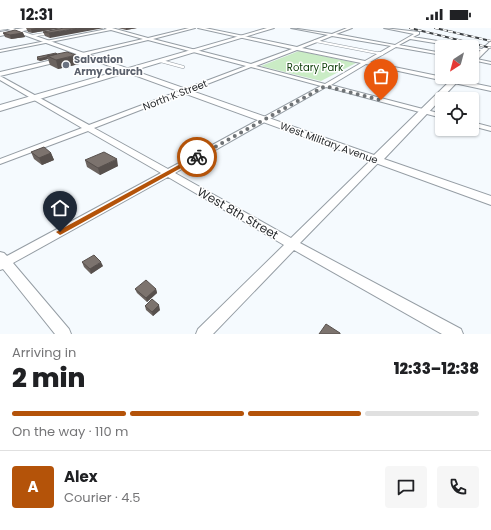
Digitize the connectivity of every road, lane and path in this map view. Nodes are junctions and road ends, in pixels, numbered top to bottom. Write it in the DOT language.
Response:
graph roads {
  1 [pos="8,28"];
  2 [pos="34,28"];
  3 [pos="111,28"];
  4 [pos="193,28"];
  5 [pos="200,28"];
  6 [pos="272,28"];
  7 [pos="293,28"];
  8 [pos="350,28"];
  9 [pos="386,28"];
  10 [pos="0,29"];
  11 [pos="16,31"];
  12 [pos="53,32"];
  13 [pos="0,34"];
  14 [pos="332,35"];
  15 [pos="31,36"];
  16 [pos="241,37"];
  17 [pos="410,38"];
  18 [pos="148,39"];
  19 [pos="315,41"];
  20 [pos="46,42"];
  21 [pos="435,42"];
  22 [pos="491,43"];
  23 [pos="396,46"];
  24 [pos="297,48"];
  25 [pos="479,49"];
  26 [pos="485,50"];
  27 [pos="0,51"];
  28 [pos="194,51"];
  29 [pos="435,53"];
  30 [pos="82,54"];
  31 [pos="382,54"];
  32 [pos="479,55"];
  33 [pos="160,60"];
  34 [pos="479,61"];
  35 [pos="365,63"];
  36 [pos="491,63"];
  37 [pos="251,66"];
  38 [pos="183,67"];
  39 [pos="127,70"];
  40 [pos="0,74"];
  41 [pos="435,75"];
  42 [pos="0,78"];
  43 [pos="451,84"];
  44 [pos="474,84"];
  45 [pos="325,86"];
  46 [pos="491,89"];
  47 [pos="185,91"];
  48 [pos="34,98"];
  49 [pos="0,108"];
  50 [pos="424,112"];
  51 [pos="435,114"];
  52 [pos="264,120"];
  53 [pos="479,126"];
  54 [pos="89,128"];
  55 [pos="491,129"];
  56 [pos="376,160"];
  57 [pos="0,162"];
  58 [pos="168,173"];
  59 [pos="491,201"];
  60 [pos="292,244"];
  61 [pos="2,261"];
  62 [pos="64,334"];
  63 [pos="203,334"];
  64 [pos="456,334"];
  1 -- 10 [label="lane"];
  1 -- 11 [label="main road, West Military Avenue"];
  2 -- 11 [label="main road"];
  3 -- 18 [label="street"];
  3 -- 20 [label="street"];
  4 -- 18 [label="street"];
  5 -- 16 [label="street"];
  6 -- 16 [label="street"];
  7 -- 14 [label="street"];
  8 -- 14 [label="street, North K Street"];
  9 -- 17 [label="street"];
  11 -- 13 [label="main road"];
  11 -- 15 [label="main road, West Military Avenue"];
  12 -- 15 [label="lane"];
  14 -- 19 [label="street, North K Street"];
  14 -- 23 [label="street"];
  15 -- 20 [label="main road, West Military Avenue"];
  16 -- 24 [label="street"];
  16 -- 28 [label="street"];
  17 -- 21 [label="street"];
  17 -- 23 [label="street"];
  18 -- 28 [label="street"];
  18 -- 30 [label="street"];
  19 -- 24 [label="street, North K Street"];
  19 -- 31 [label="lane"];
  20 -- 27 [label="street"];
  20 -- 30 [label="main road, West Military Avenue"];
  22 -- 26 [label="main road"];
  23 -- 29 [label="street"];
  23 -- 31 [label="street"];
  24 -- 35 [label="street"];
  24 -- 37 [label="street, North K Street"];
  25 -- 26 [label="street"];
  26 -- 32 [label="main road"];
  28 -- 33 [label="street"];
  28 -- 37 [label="street"];
  30 -- 39 [label="main road, West Military Avenue"];
  30 -- 40 [label="street"];
  31 -- 35 [label="street"];
  33 -- 38 [label="lane"];
  33 -- 39 [label="street"];
  34 -- 36 [label="street"];
  35 -- 41 [label="street"];
  35 -- 45 [label="street"];
  37 -- 45 [label="street"];
  37 -- 47 [label="street, North K Street"];
  39 -- 47 [label="main road, West Military Avenue"];
  39 -- 48 [label="street"];
  42 -- 48 [label="street, West 8th Street"];
  43 -- 50 [label="main road"];
  44 -- 46 [label="street"];
  45 -- 50 [label="street"];
  45 -- 52 [label="street"];
  47 -- 52 [label="main road, West Military Avenue"];
  47 -- 54 [label="street, North K Street"];
  48 -- 49 [label="street"];
  48 -- 54 [label="street, West 8th Street"];
  50 -- 51 [label="street"];
  50 -- 56 [label="main road"];
  52 -- 56 [label="main road, West Military Avenue"];
  52 -- 58 [label="street"];
  53 -- 55 [label="street"];
  54 -- 57 [label="street, North K Street"];
  54 -- 58 [label="street, West 8th Street"];
  56 -- 59 [label="main road, West Military Avenue"];
  56 -- 60 [label="street"];
  58 -- 60 [label="street, West 8th Street"];
  58 -- 61 [label="street"];
  60 -- 63 [label="street"];
  60 -- 64 [label="street, West 8th Street"];
  61 -- 62 [label="street"];
}
